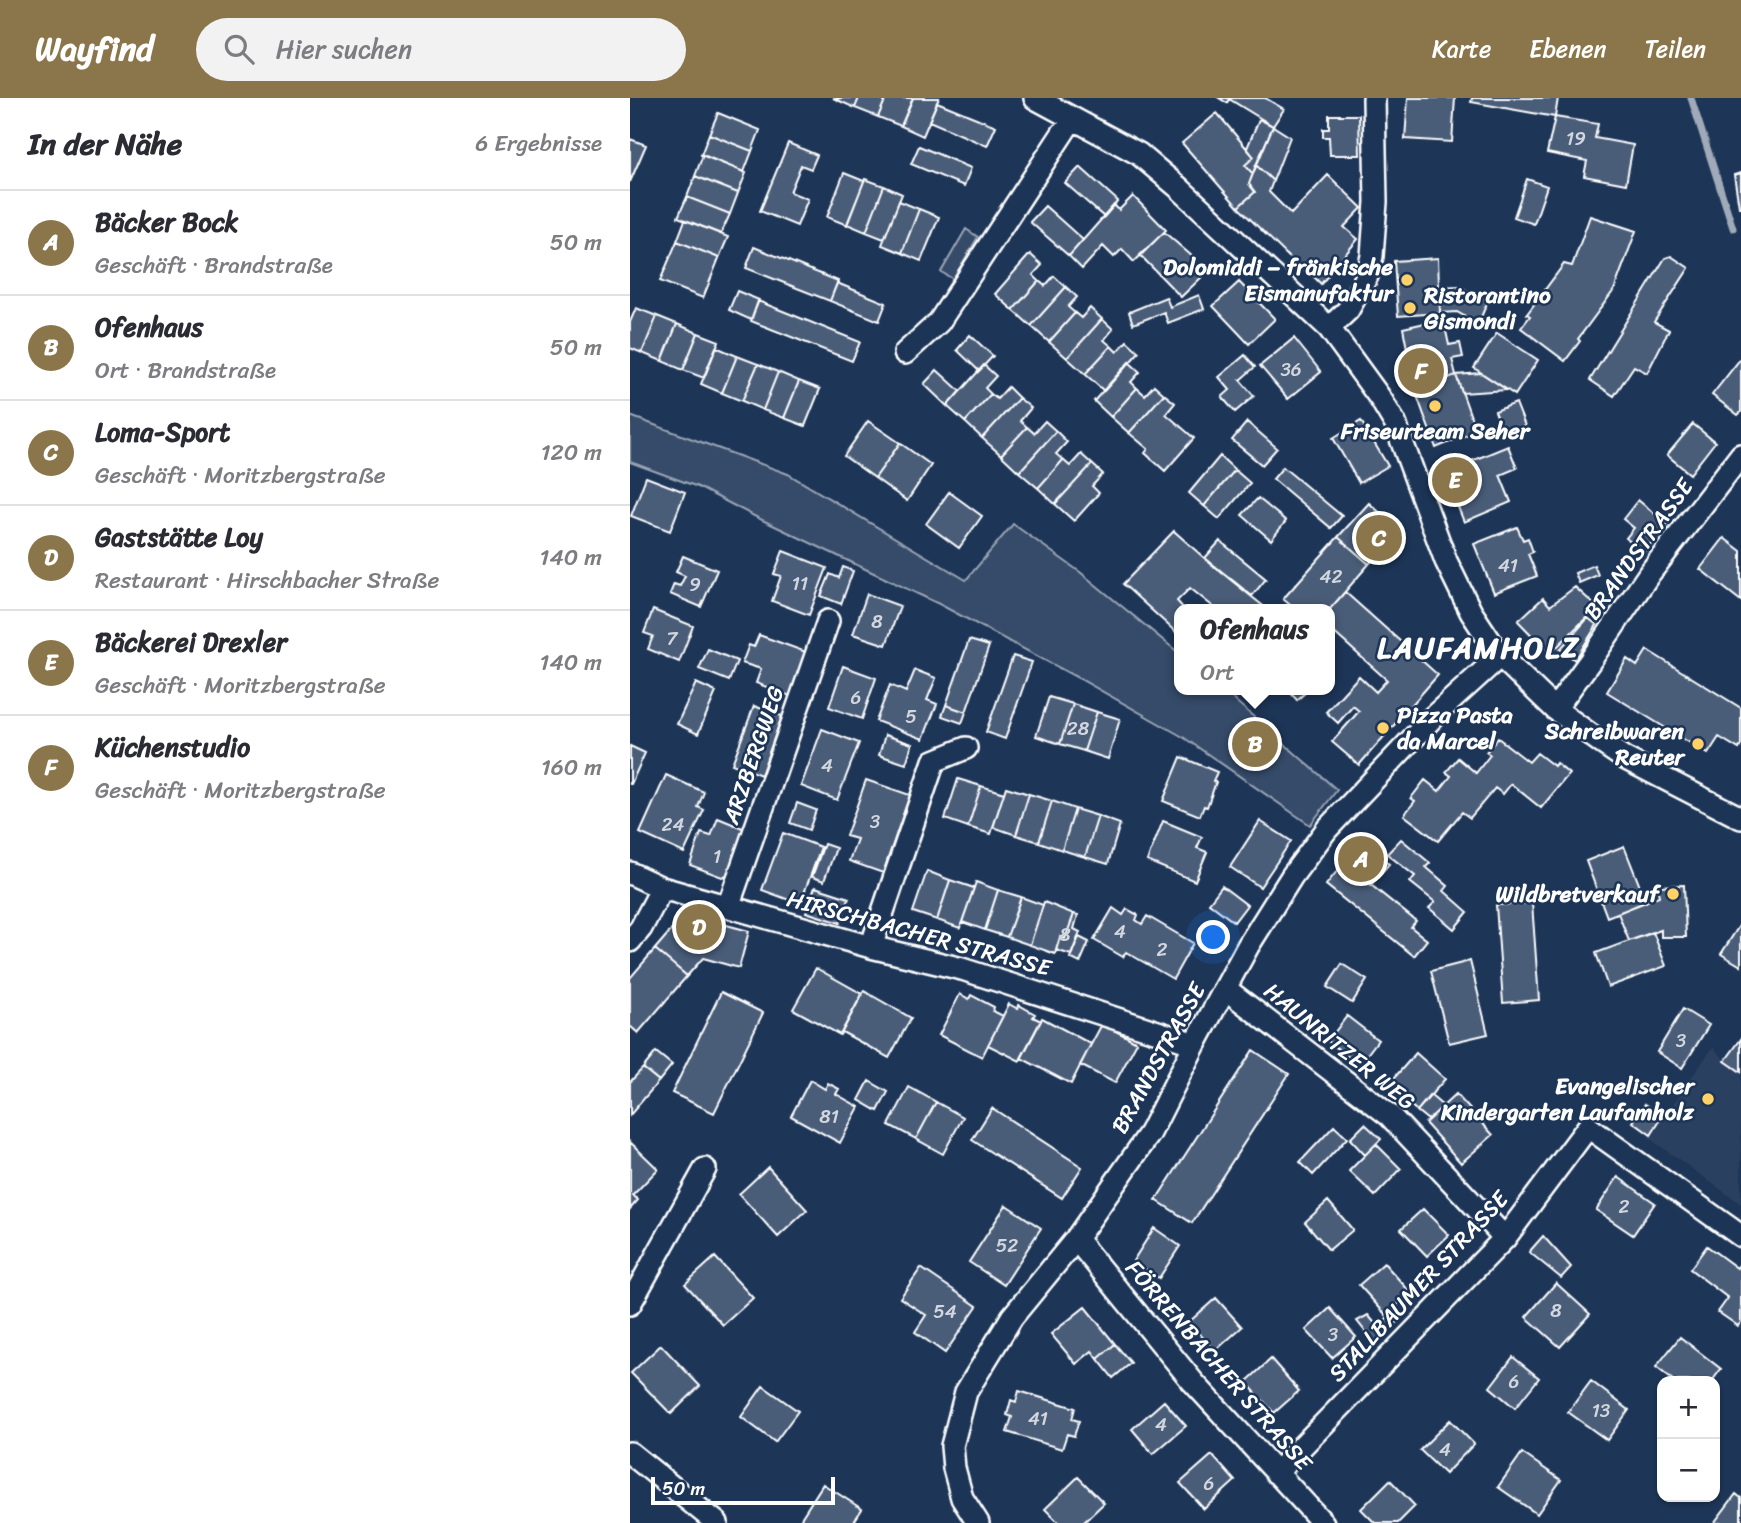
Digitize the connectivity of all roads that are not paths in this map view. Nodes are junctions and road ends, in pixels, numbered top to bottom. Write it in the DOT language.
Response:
graph roads {
  1 [pos="1035,98"];
  2 [pos="1374,98"];
  3 [pos="1072,119"];
  4 [pos="1329,328"];
  5 [pos="905,353"];
  6 [pos="1741,455"];
  7 [pos="828,621"];
  8 [pos="1500,656"];
  9 [pos="1555,709"];
  10 [pos="966,748"];
  11 [pos="1741,818"];
  12 [pos="630,873"];
  13 [pos="662,888"];
  14 [pos="728,907"];
  15 [pos="630,941"];
  16 [pos="871,947"];
  17 [pos="1226,989"];
  18 [pos="1195,1044"];
  19 [pos="705,1169"];
  20 [pos="1741,1237"];
  21 [pos="1505,1238"];
  22 [pos="1076,1239"];
  23 [pos="630,1304"];
  24 [pos="630,1453"];
  25 [pos="1276,1473"];
  26 [pos="717,1523"];
  27 [pos="978,1523"];
  28 [pos="1323,1523"];
  1 -- 3 [label="street"];
  2 -- 4 [label="street"];
  3 -- 4 [label="street"];
  3 -- 5 [label="street"];
  4 -- 8 [label="street"];
  6 -- 9 [label="street, BRANDSTRASSE"];
  7 -- 14 [label="street, ARZBERGWEG"];
  8 -- 9 [label="street"];
  8 -- 17 [label="street, BRANDSTRASSE"];
  9 -- 11 [label="street"];
  10 -- 16 [label="street"];
  12 -- 13 [label="street, HIRSCHBACHER STRASSE"];
  13 -- 14 [label="street, HIRSCHBACHER STRASSE"];
  13 -- 15 [label="street"];
  14 -- 16 [label="street, HIRSCHBACHER STRASSE"];
  16 -- 18 [label="street, HIRSCHBACHER STRASSE"];
  17 -- 18 [label="street, BRANDSTRASSE"];
  17 -- 21 [label="street, HAUNRITZER WEG"];
  18 -- 22 [label="street, BRANDSTRASSE"];
  19 -- 23 [label="street"];
  20 -- 21 [label="street, STALLBAUMER STRASSE"];
  21 -- 25 [label="street, STALLBAUMER STRASSE"];
  22 -- 25 [label="street, FÖRRENBACHER STRASSE"];
  22 -- 27 [label="street, BRANDSTRASSE"];
  24 -- 26 [label="street"];
  25 -- 28 [label="street, FÖRRENBACHER STRASSE"];
}
